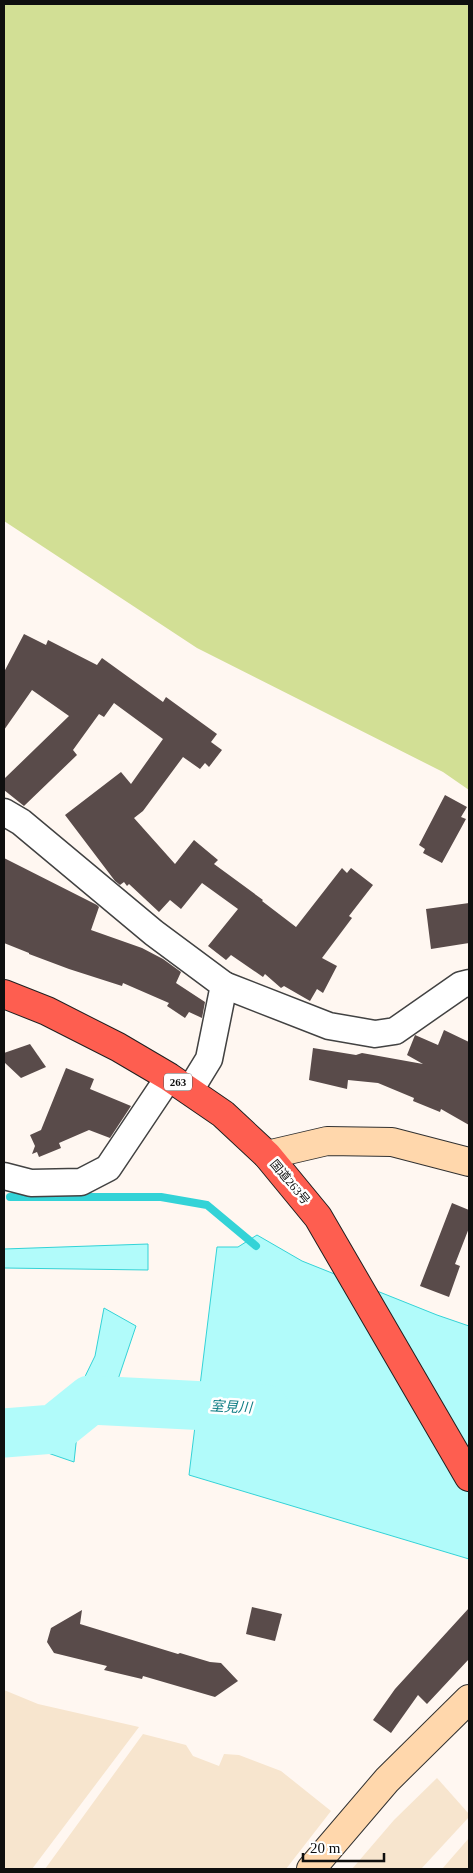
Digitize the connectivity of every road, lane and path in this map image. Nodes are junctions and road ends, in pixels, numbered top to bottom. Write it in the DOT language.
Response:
graph roads {
  1 [pos="4,812"];
  2 [pos="469,983"];
  3 [pos="224,985"];
  4 [pos="4,994"];
  5 [pos="180,1084"];
  6 [pos="267,1155"];
  7 [pos="469,1162"];
  8 [pos="4,1176"];
  9 [pos="469,1477"];
  10 [pos="469,1699"];
  11 [pos="312,1869"];
  1 -- 3 [label="street"];
  2 -- 3 [label="street"];
  3 -- 5 [label="street"];
  4 -- 5 [label="highway, 国道263号 / 263"];
  5 -- 6 [label="highway, 国道263号 / 263"];
  5 -- 8 [label="street"];
  6 -- 7 [label="street"];
  6 -- 9 [label="highway, 国道263号 / 263"];
  10 -- 11 [label="street"];
}
